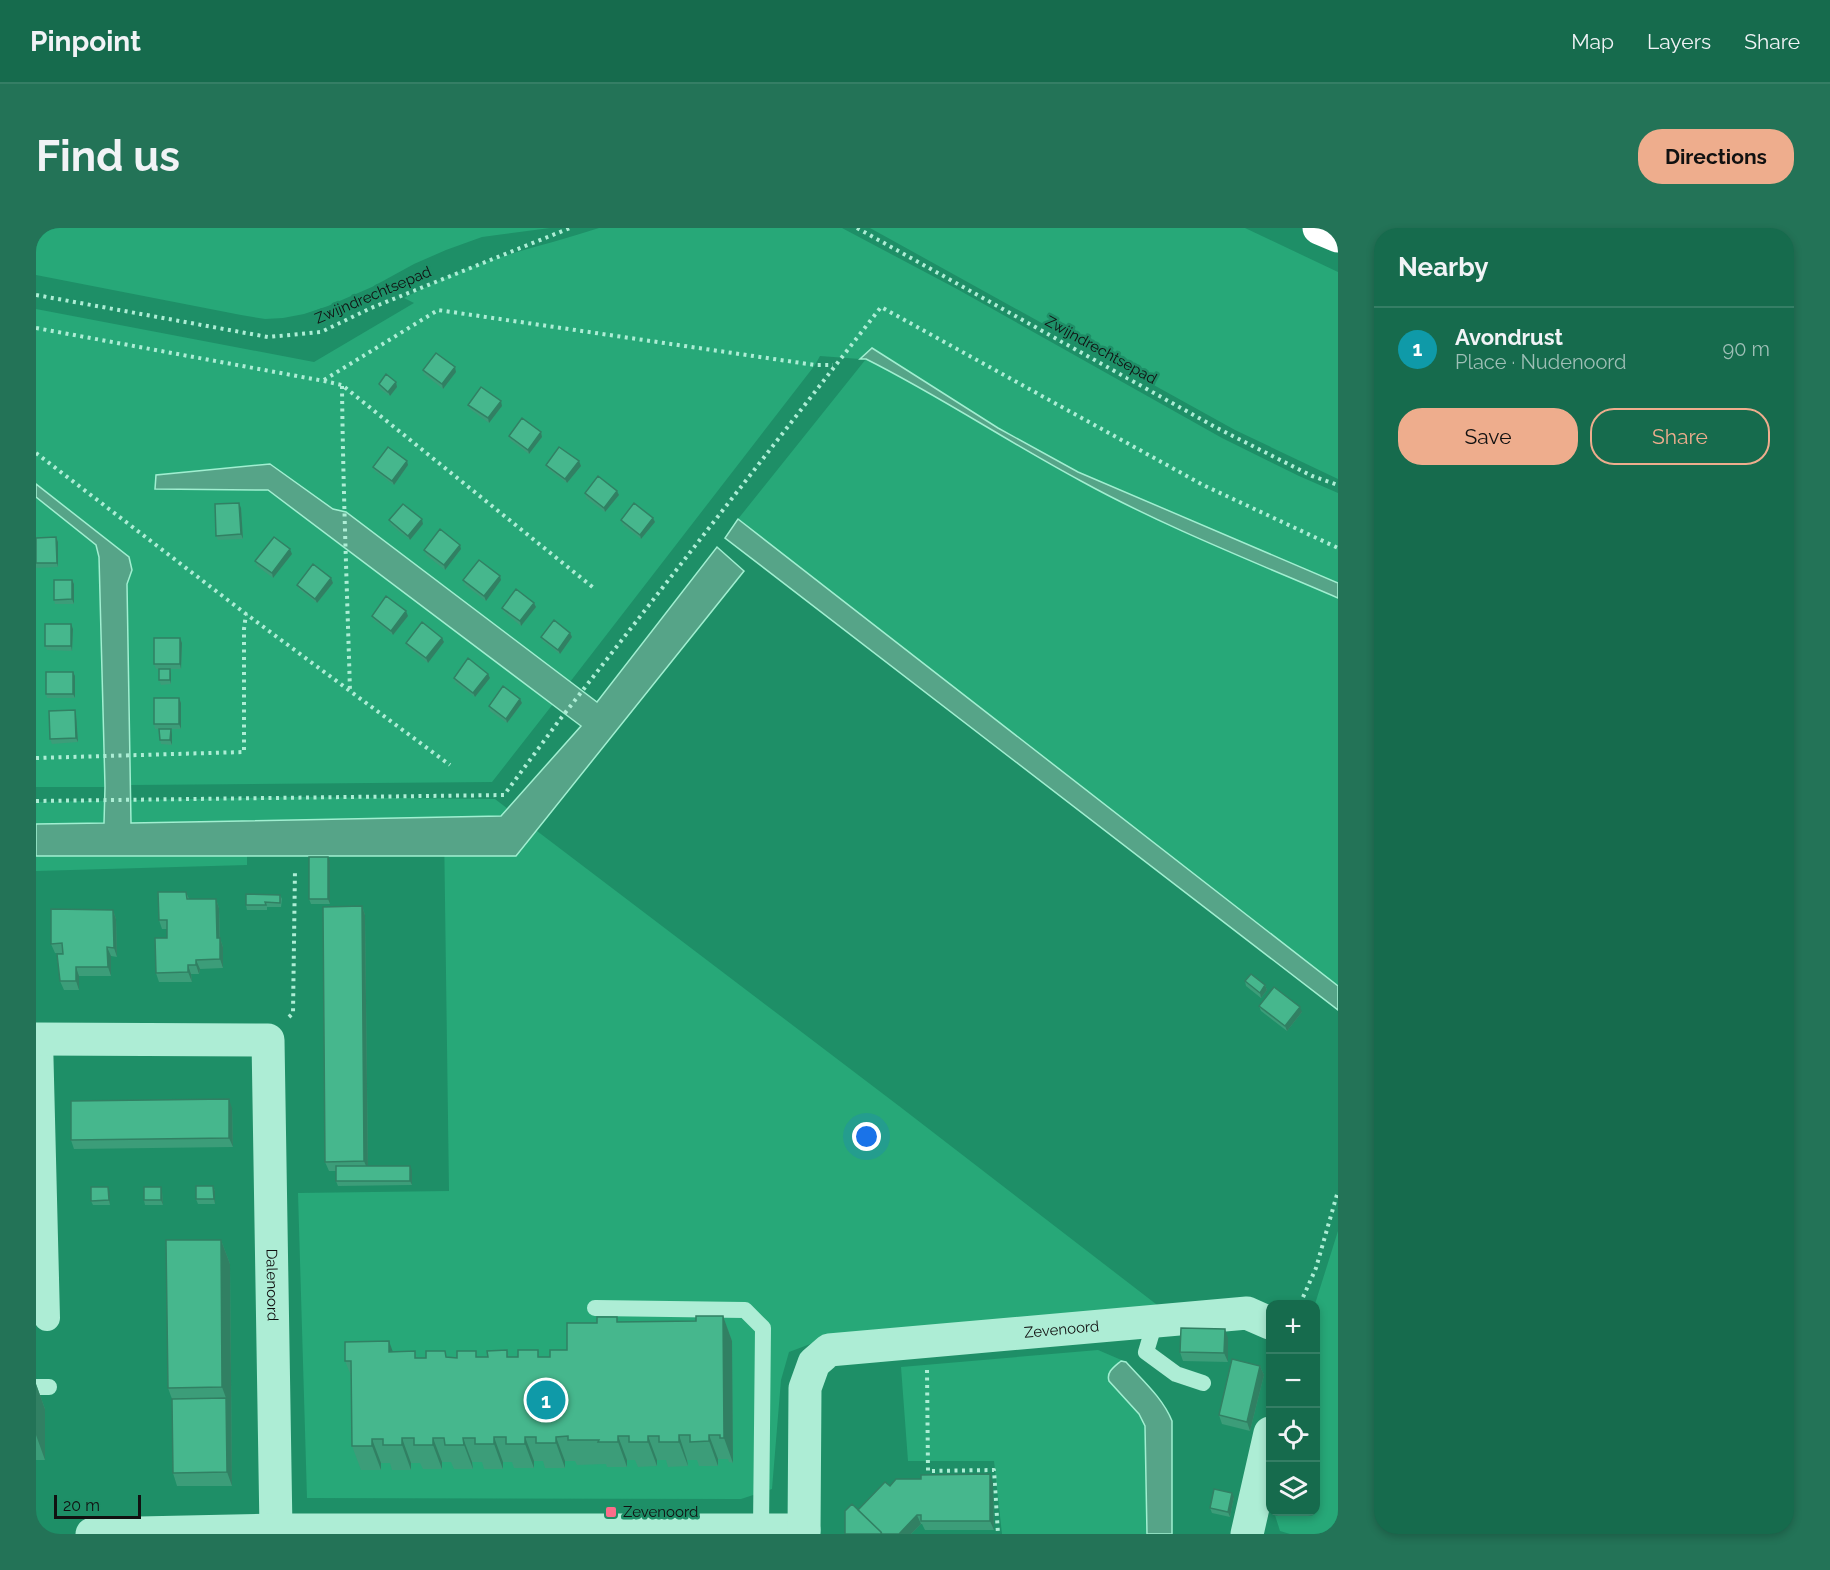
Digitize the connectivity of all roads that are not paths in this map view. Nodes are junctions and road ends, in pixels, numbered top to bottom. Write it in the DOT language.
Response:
graph roads {
  1 [pos="1319,228"];
  2 [pos="1338,236"];
  3 [pos="38,1039"];
  4 [pos="595,1308"];
  5 [pos="47,1318"];
  6 [pos="1266,1321"];
  7 [pos="1155,1322"];
  8 [pos="1203,1383"];
  9 [pos="1266,1451"];
  10 [pos="761,1529"];
  11 [pos="276,1530"];
  12 [pos="804,1532"];
  13 [pos="92,1534"];
  14 [pos="1247,1534"];
  1 -- 2 [label="highway"];
  3 -- 5 [label="street"];
  3 -- 11 [label="street, Dalenoord"];
  4 -- 10 [label="lane"];
  6 -- 7 [label="street, Zevenoord"];
  7 -- 8 [label="lane"];
  7 -- 12 [label="street, Zevenoord"];
  9 -- 14 [label="street"];
  10 -- 11 [label="street"];
  10 -- 12 [label="street"];
  11 -- 13 [label="street"];
}
